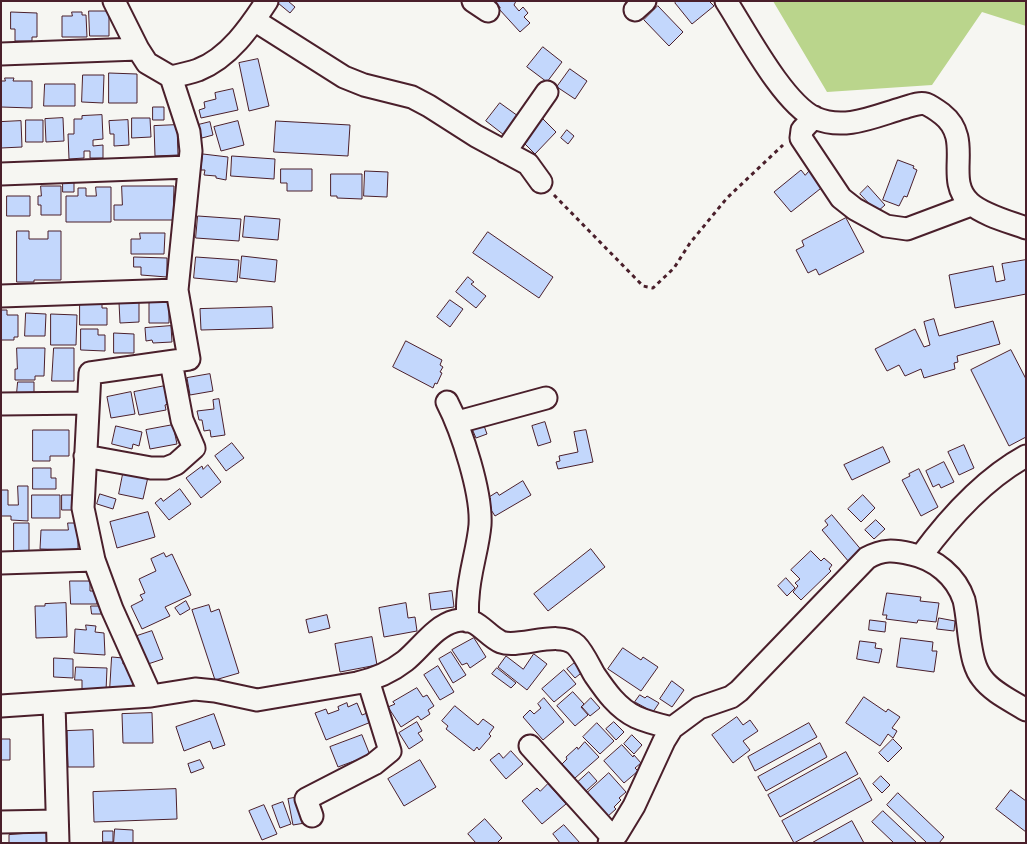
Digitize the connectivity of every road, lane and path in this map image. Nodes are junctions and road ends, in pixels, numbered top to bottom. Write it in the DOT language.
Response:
graph roads {
  1 [pos="114,1"];
  2 [pos="267,1"];
  3 [pos="726,1"];
  4 [pos="254,20"];
  5 [pos="138,49"];
  6 [pos="1,54"];
  7 [pos="171,77"];
  8 [pos="547,92"];
  9 [pos="808,124"];
  10 [pos="505,152"];
  11 [pos="189,167"];
  12 [pos="1,174"];
  13 [pos="541,182"];
  14 [pos="972,204"];
  15 [pos="1026,228"];
  16 [pos="177,290"];
  17 [pos="1,296"];
  18 [pos="171,362"];
  19 [pos="546,398"];
  20 [pos="447,402"];
  21 [pos="88,403"];
  22 [pos="1,404"];
  23 [pos="458,422"];
  24 [pos="85,456"];
  25 [pos="1026,456"];
  26 [pos="921,556"];
  27 [pos="94,560"];
  28 [pos="1,563"];
  29 [pos="468,621"];
  30 [pos="368,680"];
  31 [pos="151,696"];
  32 [pos="54,703"];
  33 [pos="1,706"];
  34 [pos="1026,710"];
  35 [pos="672,728"];
  36 [pos="530,746"];
  37 [pos="312,816"];
  38 [pos="57,821"];
  39 [pos="1,822"];
  40 [pos="611,841"];
  41 [pos="58,843"];
  1 -- 5 [label="street"];
  2 -- 4 [label="street"];
  3 -- 9 [label="street"];
  4 -- 7 [label="street"];
  4 -- 10 [label="street"];
  5 -- 6 [label="street"];
  5 -- 7 [label="street"];
  7 -- 11 [label="street"];
  8 -- 10 [label="street"];
  9 -- 13 [label="path"];
  9 -- 14 [label="street"];
  9 -- 14 [label="street"];
  10 -- 13 [label="street"];
  11 -- 12 [label="street"];
  11 -- 16 [label="street"];
  14 -- 15 [label="street"];
  16 -- 17 [label="street"];
  16 -- 18 [label="street"];
  18 -- 21 [label="street"];
  18 -- 24 [label="street"];
  19 -- 23 [label="street"];
  20 -- 23 [label="street"];
  21 -- 22 [label="street"];
  21 -- 24 [label="street"];
  23 -- 29 [label="street"];
  24 -- 27 [label="street"];
  25 -- 26 [label="street"];
  26 -- 34 [label="street"];
  26 -- 35 [label="street"];
  27 -- 28 [label="street"];
  27 -- 31 [label="street"];
  29 -- 30 [label="street"];
  29 -- 35 [label="street"];
  30 -- 31 [label="street"];
  30 -- 37 [label="street"];
  31 -- 32 [label="street"];
  32 -- 33 [label="street"];
  32 -- 38 [label="street"];
  35 -- 40 [label="street"];
  36 -- 40 [label="street"];
  38 -- 39 [label="street"];
  38 -- 41 [label="street"];
}
